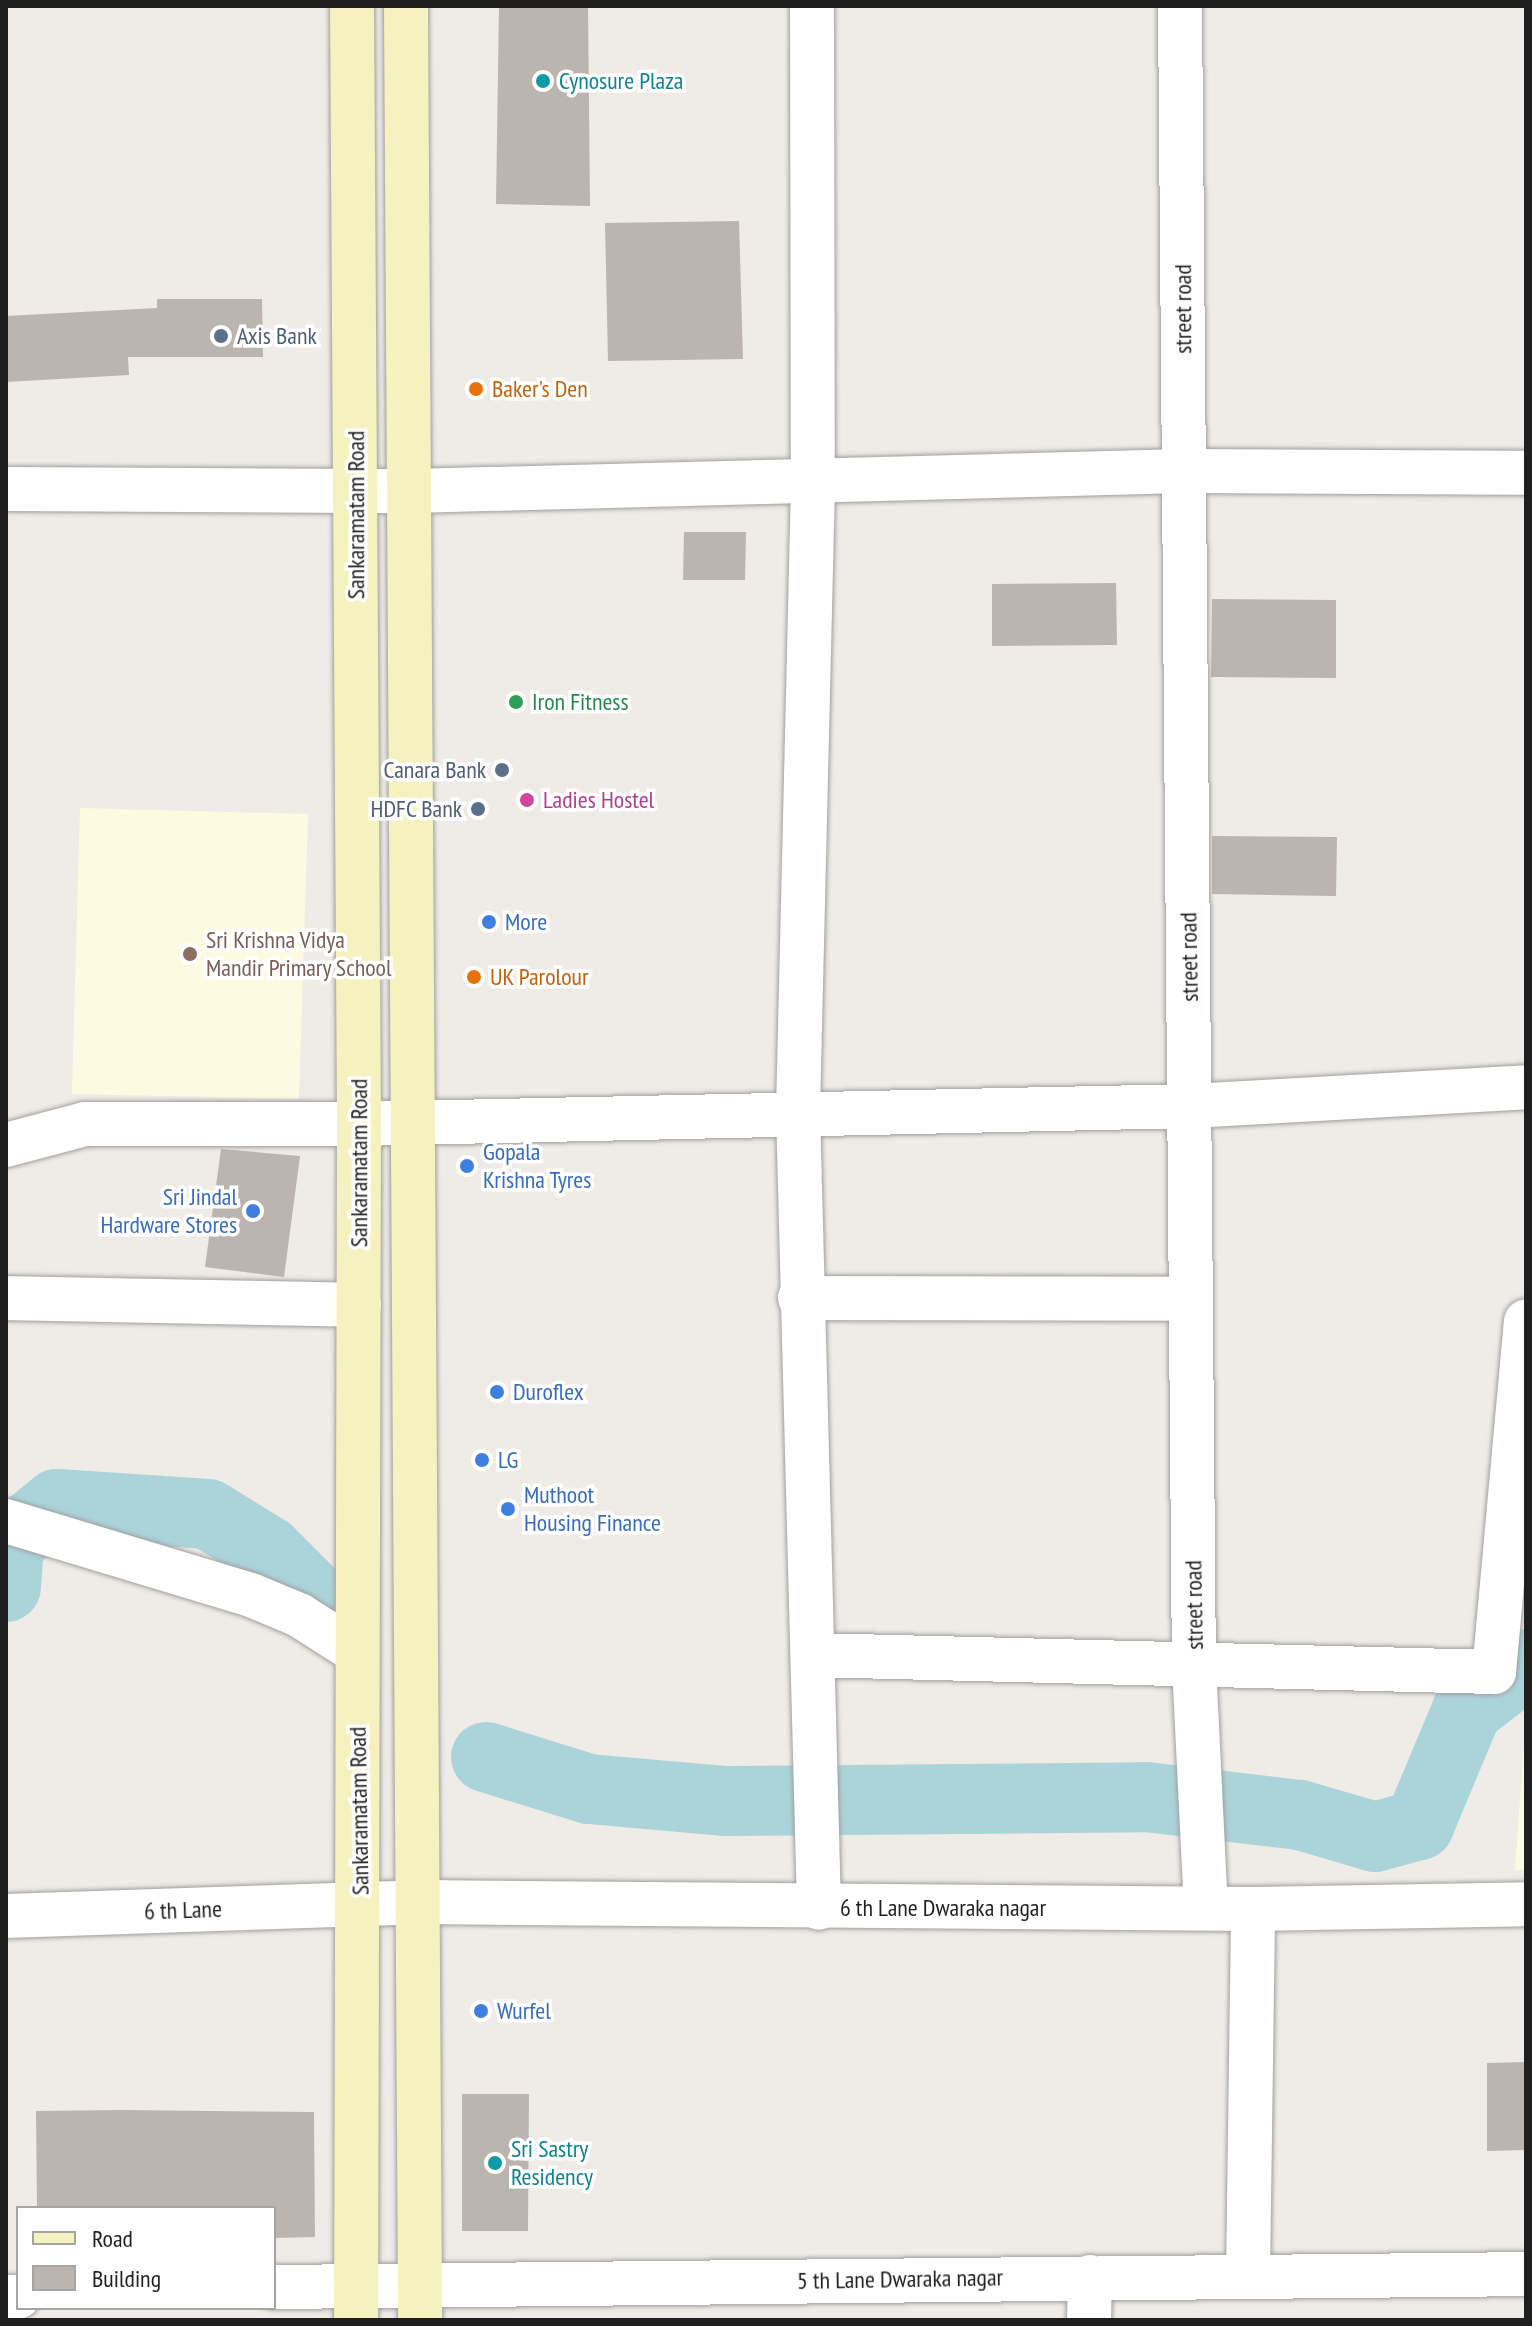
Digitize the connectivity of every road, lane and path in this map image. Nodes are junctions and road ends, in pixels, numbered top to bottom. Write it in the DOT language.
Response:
graph roads {
  1 [pos="352,6"];
  2 [pos="406,6"];
  3 [pos="812,6"];
  4 [pos="1180,6"];
  5 [pos="1184,471"];
  6 [pos="1526,473"];
  7 [pos="813,484"];
  8 [pos="6,489"];
  9 [pos="355,491"];
  10 [pos="412,491"];
  11 [pos="1526,1087"];
  12 [pos="1191,1106"];
  13 [pos="798,1111"];
  14 [pos="414,1122"];
  15 [pos="359,1124"];
  16 [pos="6,1145"];
  17 [pos="6,1298"];
  18 [pos="800,1298"];
  19 [pos="1191,1299"];
  20 [pos="359,1305"];
  21 [pos="1526,1321"];
  22 [pos="6,1521"];
  23 [pos="357,1652"];
  24 [pos="813,1655"];
  25 [pos="1194,1665"];
  26 [pos="418,1902"];
  27 [pos="360,1904"];
  28 [pos="1526,1904"];
  29 [pos="819,1908"];
  30 [pos="1206,1908"];
  31 [pos="1253,1909"];
  32 [pos="6,1916"];
  33 [pos="1526,2274"];
  34 [pos="1248,2276"];
  35 [pos="1090,2277"];
  36 [pos="276,2287"];
  37 [pos="356,2302"];
  38 [pos="420,2302"];
  39 [pos="1089,2320"];
  1 -- 9 [label="main road, Sankaramatam Road"];
  2 -- 10 [label="main road"];
  3 -- 7 [label="street"];
  4 -- 5 [label="street, street road"];
  5 -- 6 [label="street"];
  5 -- 7 [label="street"];
  5 -- 12 [label="street, street road"];
  7 -- 10 [label="street"];
  7 -- 13 [label="street"];
  8 -- 9 [label="street"];
  9 -- 10 [label="street"];
  9 -- 15 [label="main road, Sankaramatam Road"];
  10 -- 14 [label="main road"];
  11 -- 12 [label="street"];
  12 -- 13 [label="street"];
  12 -- 19 [label="street, street road"];
  13 -- 14 [label="street"];
  13 -- 18 [label="street"];
  14 -- 15 [label="street"];
  14 -- 26 [label="main road"];
  15 -- 16 [label="street"];
  15 -- 20 [label="main road, Sankaramatam Road"];
  17 -- 20 [label="street"];
  18 -- 19 [label="street"];
  18 -- 24 [label="street"];
  19 -- 25 [label="street, street road"];
  20 -- 23 [label="main road, Sankaramatam Road"];
  21 -- 25 [label="street"];
  22 -- 23 [label="street"];
  23 -- 27 [label="main road, Sankaramatam Road"];
  24 -- 25 [label="street"];
  24 -- 29 [label="street"];
  25 -- 30 [label="street, street road"];
  26 -- 27 [label="street, 6 th Lane Dwaraka nagar"];
  26 -- 29 [label="street, 6 th Lane Dwaraka nagar"];
  26 -- 38 [label="main road"];
  27 -- 32 [label="street, 6 th Lane"];
  27 -- 37 [label="main road, Sankaramatam Road"];
  28 -- 31 [label="street, 6 th Lane Dwaraka nagar"];
  29 -- 30 [label="street, 6 th Lane Dwaraka nagar"];
  30 -- 31 [label="street, 6 th Lane Dwaraka nagar"];
  31 -- 34 [label="street"];
  33 -- 34 [label="street, 5 th Lane Dwaraka nagar"];
  34 -- 35 [label="street, 5 th Lane Dwaraka nagar"];
  35 -- 38 [label="street, 5 th Lane Dwaraka nagar"];
  35 -- 39 [label="street"];
  36 -- 37 [label="street, 5 th Lane Dwaraka nagar"];
  37 -- 38 [label="street, 5 th Lane Dwaraka nagar"];
}
